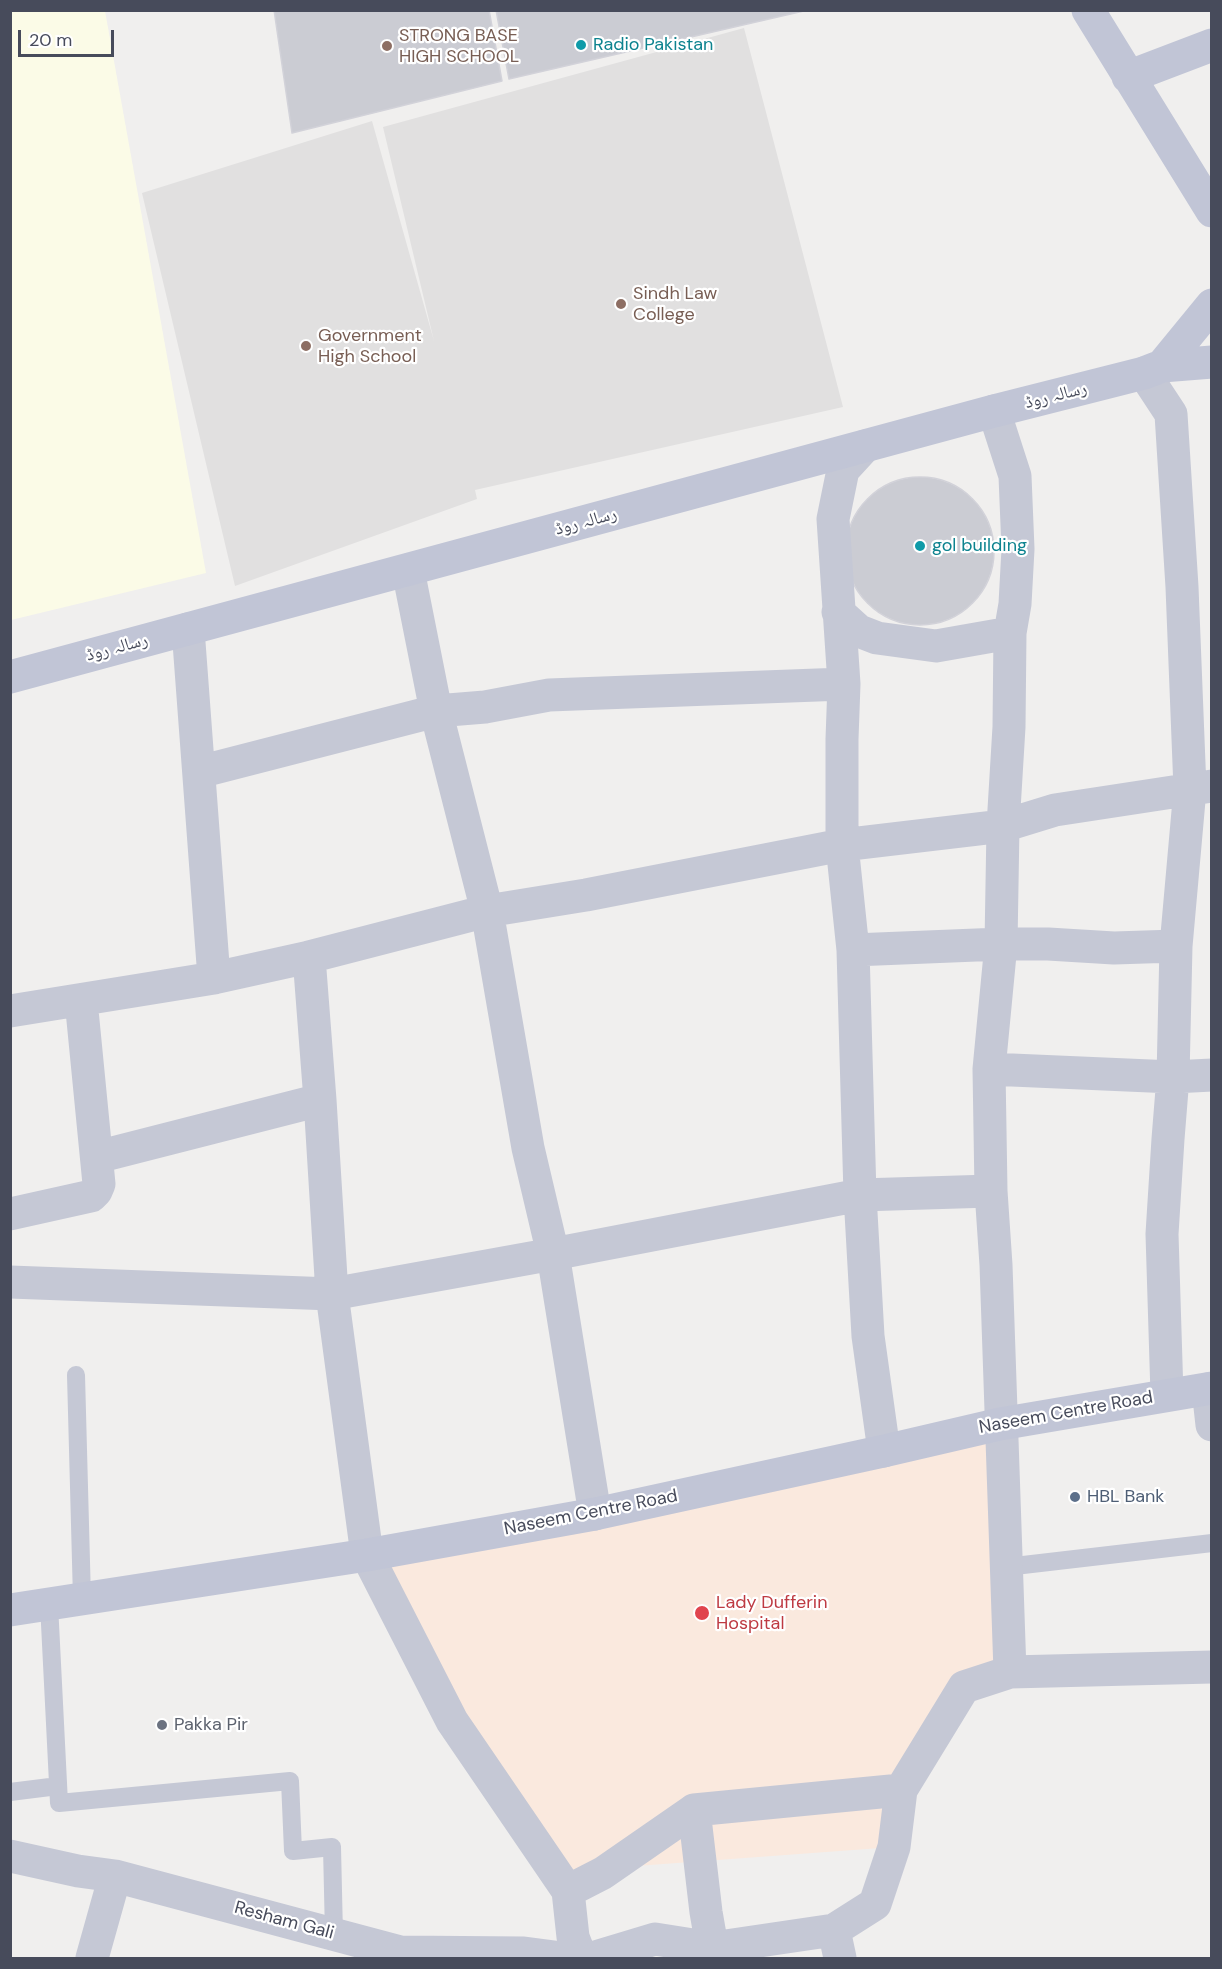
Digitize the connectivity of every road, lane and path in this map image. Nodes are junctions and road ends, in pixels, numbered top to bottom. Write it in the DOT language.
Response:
graph roads {
  1 [pos="1088,10"];
  2 [pos="1212,45"];
  3 [pos="1128,77"];
  4 [pos="1208,201"];
  5 [pos="1212,305"];
  6 [pos="1212,362"];
  7 [pos="1153,370"];
  8 [pos="994,411"];
  9 [pos="864,446"];
  10 [pos="408,570"];
  11 [pos="838,612"];
  12 [pos="188,629"];
  13 [pos="1010,633"];
  14 [pos="10,677"];
  15 [pos="844,684"];
  16 [pos="436,711"];
  17 [pos="199,772"];
  18 [pos="1201,788"];
  19 [pos="1003,826"];
  20 [pos="842,845"];
  21 [pos="487,911"];
  22 [pos="1001,944"];
  23 [pos="1176,946"];
  24 [pos="853,950"];
  25 [pos="309,957"];
  26 [pos="214,978"];
  27 [pos="81,1000"];
  28 [pos="10,1011"];
  29 [pos="990,1069"];
  30 [pos="1212,1075"];
  31 [pos="1173,1077"];
  32 [pos="320,1100"];
  33 [pos="97,1157"];
  34 [pos="991,1191"];
  35 [pos="860,1195"];
  36 [pos="10,1214"];
  37 [pos="553,1254"];
  38 [pos="10,1282"];
  39 [pos="332,1294"];
  40 [pos="76,1375"];
  41 [pos="1210,1389"];
  42 [pos="1167,1395"];
  43 [pos="1000,1424"];
  44 [pos="1212,1425"];
  45 [pos="884,1451"];
  46 [pos="595,1514"];
  47 [pos="1212,1543"];
  48 [pos="367,1555"];
  49 [pos="1006,1568"];
  50 [pos="82,1599"];
  51 [pos="49,1604"];
  52 [pos="10,1610"];
  53 [pos="1212,1667"];
  54 [pos="1010,1672"];
  55 [pos="58,1786"];
  56 [pos="901,1790"];
  57 [pos="10,1792"];
  58 [pos="694,1810"];
  59 [pos="10,1856"];
  60 [pos="115,1876"];
  61 [pos="568,1891"];
  62 [pos="334,1935"];
  63 [pos="837,1944"];
  64 [pos="713,1953"];
  65 [pos="389,1955"];
  66 [pos="481,1955"];
  67 [pos="564,1958"];
  68 [pos="92,1959"];
  69 [pos="592,1959"];
  1 -- 3 [label="street"];
  2 -- 3 [label="street"];
  3 -- 4 [label="street"];
  5 -- 7 [label="street"];
  6 -- 7 [label="street, رسالہ روڈ"];
  7 -- 8 [label="street, رسالہ روڈ"];
  7 -- 18 [label="street"];
  8 -- 9 [label="street, رسالہ روڈ"];
  8 -- 13 [label="street"];
  9 -- 10 [label="street, رسالہ روڈ"];
  9 -- 11 [label="street"];
  10 -- 12 [label="street, رسالہ روڈ"];
  10 -- 16 [label="street"];
  11 -- 13 [label="street"];
  11 -- 15 [label="street"];
  12 -- 14 [label="street, رسالہ روڈ"];
  12 -- 17 [label="street"];
  13 -- 19 [label="street"];
  15 -- 16 [label="street"];
  15 -- 20 [label="street"];
  16 -- 17 [label="street"];
  16 -- 21 [label="street"];
  17 -- 26 [label="street"];
  18 -- 19 [label="street"];
  18 -- 23 [label="street"];
  19 -- 20 [label="street"];
  19 -- 22 [label="street"];
  20 -- 21 [label="street"];
  20 -- 24 [label="street"];
  21 -- 25 [label="street"];
  21 -- 37 [label="street"];
  22 -- 23 [label="street"];
  22 -- 24 [label="street"];
  22 -- 29 [label="street"];
  23 -- 31 [label="street"];
  24 -- 35 [label="street"];
  25 -- 26 [label="street"];
  25 -- 32 [label="street"];
  26 -- 27 [label="street"];
  27 -- 28 [label="street"];
  27 -- 33 [label="street"];
  29 -- 31 [label="street"];
  29 -- 34 [label="street"];
  30 -- 31 [label="street"];
  31 -- 42 [label="street"];
  32 -- 33 [label="street"];
  32 -- 39 [label="street"];
  33 -- 36 [label="street"];
  34 -- 35 [label="street"];
  34 -- 43 [label="street"];
  35 -- 37 [label="street"];
  35 -- 45 [label="street"];
  37 -- 39 [label="street"];
  37 -- 46 [label="street"];
  38 -- 39 [label="street"];
  39 -- 48 [label="street"];
  40 -- 50 [label="lane"];
  41 -- 42 [label="street, Naseem Centre Road"];
  41 -- 44 [label="street"];
  42 -- 43 [label="street, Naseem Centre Road"];
  43 -- 45 [label="street, Naseem Centre Road"];
  43 -- 49 [label="street"];
  45 -- 46 [label="street, Naseem Centre Road"];
  46 -- 48 [label="street, Naseem Centre Road"];
  47 -- 49 [label="lane"];
  48 -- 50 [label="street, Naseem Centre Road"];
  48 -- 61 [label="street"];
  49 -- 54 [label="street"];
  50 -- 51 [label="street, Naseem Centre Road"];
  51 -- 52 [label="street, Naseem Centre Road"];
  51 -- 55 [label="lane"];
  53 -- 54 [label="street"];
  54 -- 56 [label="street"];
  55 -- 57 [label="lane"];
  55 -- 62 [label="lane"];
  56 -- 58 [label="street"];
  56 -- 63 [label="street"];
  58 -- 61 [label="street"];
  58 -- 64 [label="street"];
  59 -- 60 [label="street, Resham Gali"];
  60 -- 62 [label="street, Resham Gali"];
  60 -- 68 [label="street"];
  61 -- 67 [label="street"];
  62 -- 65 [label="street, Resham Gali"];
  63 -- 64 [label="street"];
  64 -- 69 [label="street"];
  65 -- 66 [label="street, Resham Gali"];
  66 -- 67 [label="street, Resham Gali"];
}
